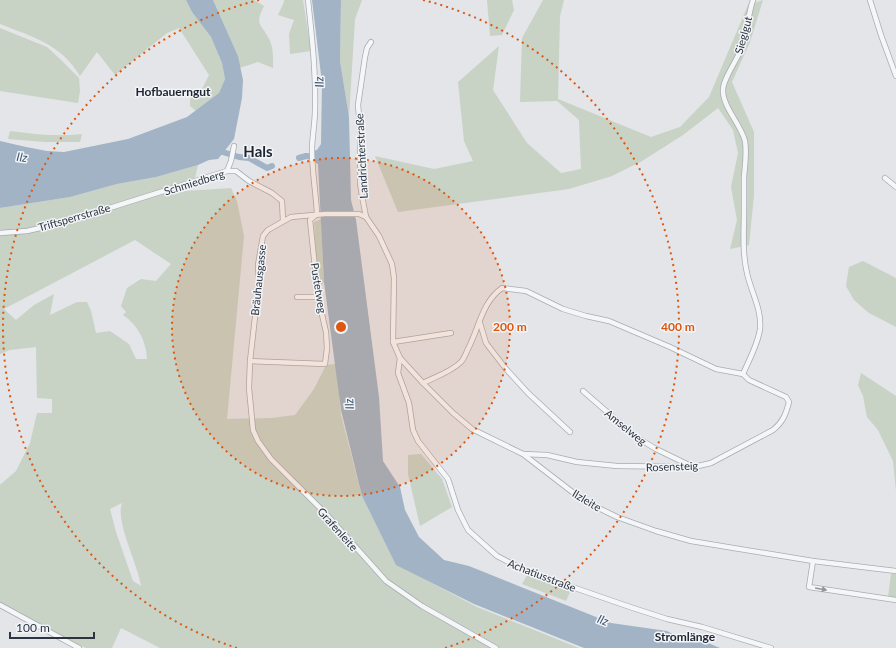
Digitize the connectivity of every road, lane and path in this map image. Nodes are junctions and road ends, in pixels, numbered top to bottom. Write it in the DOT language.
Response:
graph roads {
  1 [pos="308,0"];
  2 [pos="753,0"];
  3 [pos="870,0"];
  4 [pos="371,42"];
  5 [pos="896,76"];
  6 [pos="234,146"];
  7 [pos="227,171"];
  8 [pos="885,178"];
  9 [pos="896,187"];
  10 [pos="146,196"];
  11 [pos="317,214"];
  12 [pos="366,217"];
  13 [pos="283,221"];
  14 [pos="0,233"];
  15 [pos="297,297"];
  16 [pos="318,297"];
  17 [pos="480,322"];
  18 [pos="452,333"];
  19 [pos="393,342"];
  20 [pos="400,358"];
  21 [pos="250,361"];
  22 [pos="743,374"];
  23 [pos="423,383"];
  24 [pos="583,391"];
  25 [pos="570,432"];
  26 [pos="523,454"];
  27 [pos="694,467"];
  28 [pos="813,561"];
  29 [pos="896,571"];
  30 [pos="896,600"];
  31 [pos="0,606"];
  32 [pos="79,648"];
  33 [pos="496,648"];
  34 [pos="771,648"];
  1 -- 11 [label="street"];
  2 -- 22 [label="street, Sieglgut"];
  3 -- 5 [label="street"];
  4 -- 12 [label="street, Landrichterstraße"];
  6 -- 7 [label="street"];
  7 -- 10 [label="street, Schmiedberg"];
  7 -- 13 [label="street, Schmiedberg"];
  8 -- 9 [label="street"];
  10 -- 14 [label="street, Triftsperrstraße"];
  11 -- 12 [label="street, Bräuhausgasse"];
  11 -- 13 [label="street, Bräuhausgasse"];
  11 -- 16 [label="street, Pustetweg"];
  12 -- 19 [label="street, Landrichterstraße"];
  13 -- 21 [label="street, Bräuhausgasse"];
  15 -- 16 [label="street"];
  16 -- 21 [label="street, Pustetweg"];
  17 -- 22 [label="street"];
  17 -- 23 [label="street"];
  17 -- 25 [label="street"];
  18 -- 19 [label="street"];
  19 -- 20 [label="street, Landrichterstraße"];
  20 -- 23 [label="street, Ilzleite"];
  20 -- 34 [label="street, Achatiusstraße"];
  21 -- 33 [label="street, Grafenleite"];
  22 -- 27 [label="street, Rosensteig"];
  23 -- 26 [label="street, Ilzleite"];
  24 -- 27 [label="street, Amselweg"];
  26 -- 27 [label="street, Rosensteig"];
  26 -- 28 [label="street, Ilzleite"];
  28 -- 29 [label="street, Ilzleite"];
  28 -- 30 [label="street, one-way"];
  31 -- 32 [label="street"];
}
